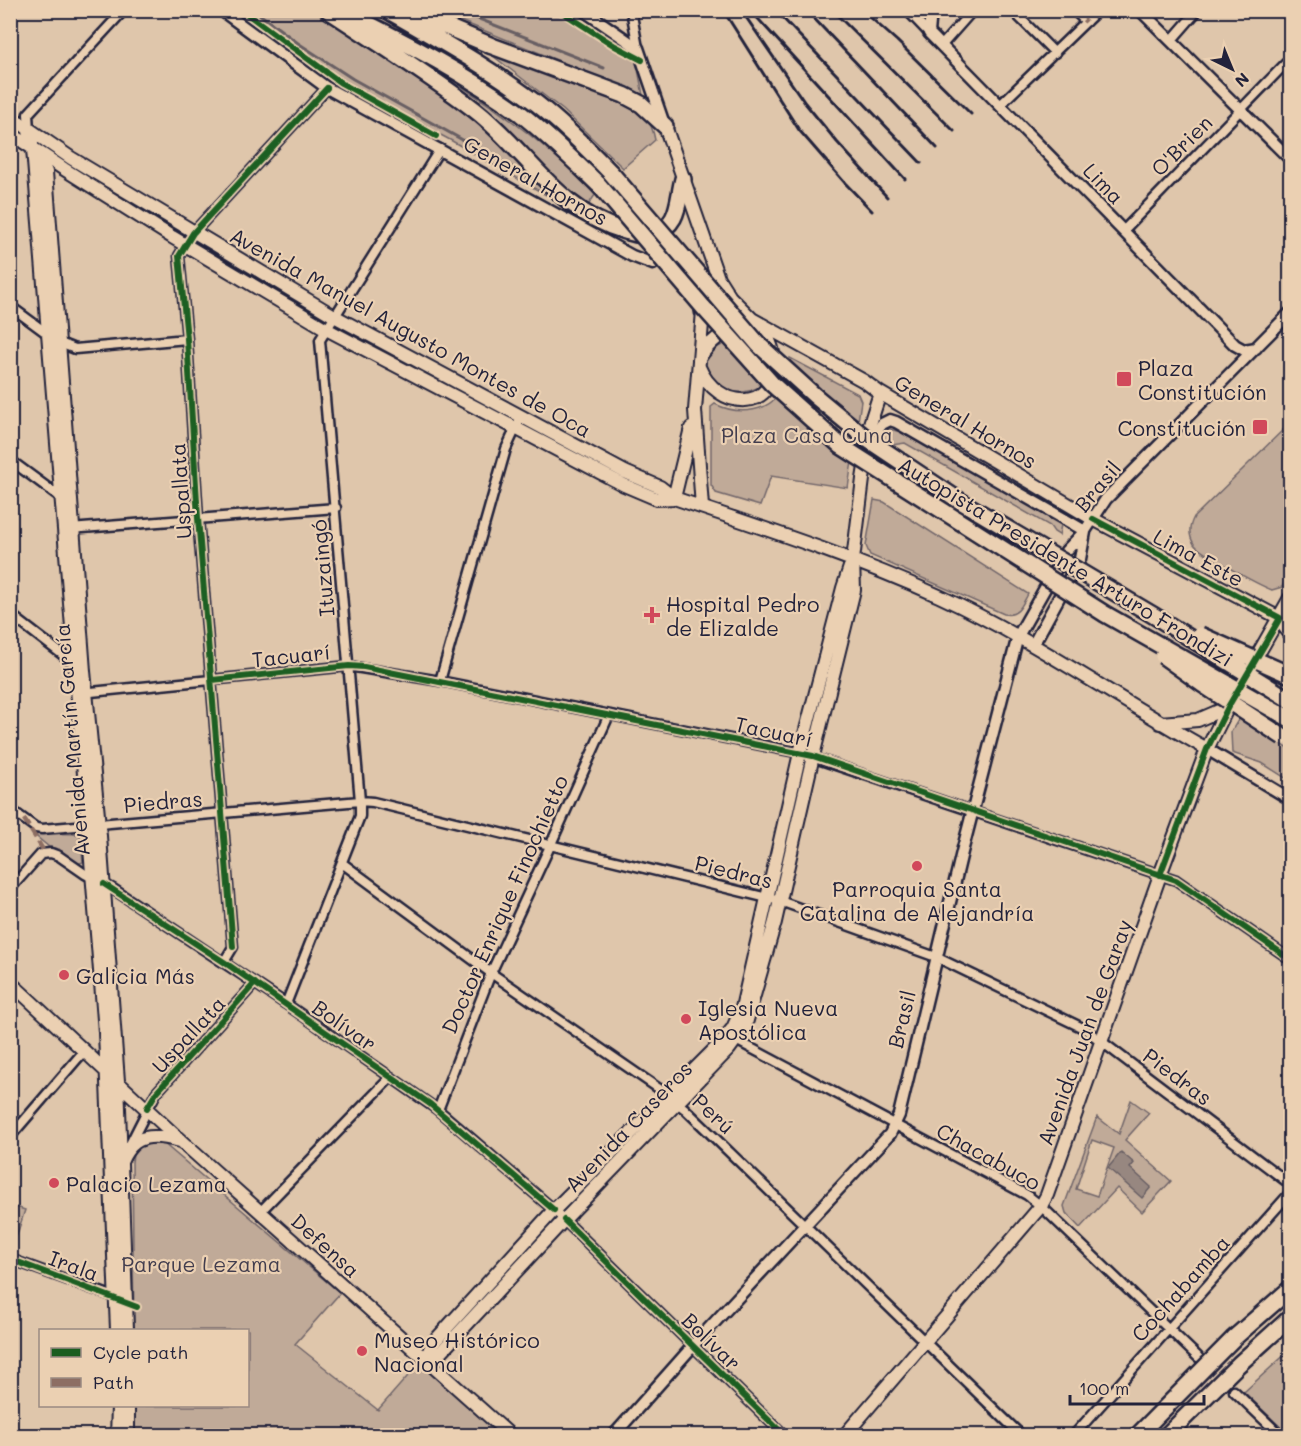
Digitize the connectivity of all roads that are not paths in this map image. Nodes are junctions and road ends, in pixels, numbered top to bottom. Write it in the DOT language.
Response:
graph roads {
  1 [pos="124,10"];
  2 [pos="221,10"];
  3 [pos="328,10"];
  4 [pos="342,10"];
  5 [pos="387,10"];
  6 [pos="407,10"];
  7 [pos="583,10"];
  8 [pos="631,10"];
  9 [pos="907,10"];
  10 [pos="931,10"];
  11 [pos="973,10"];
  12 [pos="1012,10"];
  13 [pos="1074,10"];
  14 [pos="1098,10"];
  15 [pos="1140,10"];
  16 [pos="1198,10"];
  17 [pos="1086,22"];
  18 [pos="929,33"];
  19 [pos="1171,41"];
  20 [pos="942,45"];
  21 [pos="638,48"];
  22 [pos="1055,53"];
  23 [pos="1290,59"];
  24 [pos="327,88"];
  25 [pos="1000,105"];
  26 [pos="1241,110"];
  27 [pos="10,116"];
  28 [pos="665,126"];
  29 [pos="29,131"];
  30 [pos="10,133"];
  31 [pos="33,149"];
  32 [pos="440,149"];
  33 [pos="1290,159"];
  34 [pos="683,179"];
  35 [pos="1123,231"];
  36 [pos="193,233"];
  37 [pos="643,235"];
  38 [pos="185,244"];
  39 [pos="653,264"];
  40 [pos="10,306"];
  41 [pos="704,311"];
  42 [pos="1290,313"];
  43 [pos="336,317"];
  44 [pos="756,321"];
  45 [pos="328,330"];
  46 [pos="48,334"];
  47 [pos="187,339"];
  48 [pos="60,344"];
  49 [pos="1256,348"];
  50 [pos="698,363"];
  51 [pos="880,393"];
  52 [pos="695,410"];
  53 [pos="518,423"];
  54 [pos="869,442"];
  55 [pos="10,460"];
  56 [pos="675,498"];
  57 [pos="66,501"];
  58 [pos="702,507"];
  59 [pos="336,508"];
  60 [pos="198,518"];
  61 [pos="1093,519"];
  62 [pos="68,529"];
  63 [pos="1085,531"];
  64 [pos="853,560"];
  65 [pos="1290,598"];
  66 [pos="10,614"];
  67 [pos="1105,614"];
  68 [pos="1154,615"];
  69 [pos="1285,621"];
  70 [pos="1290,632"];
  71 [pos="1018,636"];
  72 [pos="1034,645"];
  73 [pos="1230,648"];
  74 [pos="349,666"];
  75 [pos="79,667"];
  76 [pos="1290,675"];
  77 [pos="213,680"];
  78 [pos="440,681"];
  79 [pos="1290,681"];
  80 [pos="81,693"];
  81 [pos="1290,700"];
  82 [pos="1228,707"];
  83 [pos="609,715"];
  84 [pos="1290,719"];
  85 [pos="1160,723"];
  86 [pos="1287,739"];
  87 [pos="1207,749"];
  88 [pos="806,754"];
  89 [pos="1290,799"];
  90 [pos="360,801"];
  91 [pos="10,809"];
  92 [pos="973,810"];
  93 [pos="224,813"];
  94 [pos="95,825"];
  95 [pos="551,844"];
  96 [pos="342,863"];
  97 [pos="1160,875"];
  98 [pos="99,881"];
  99 [pos="10,889"];
  100 [pos="774,899"];
  101 [pos="936,957"];
  102 [pos="1290,959"];
  103 [pos="224,962"];
  104 [pos="491,973"];
  105 [pos="10,982"];
  106 [pos="255,983"];
  107 [pos="286,1004"];
  108 [pos="732,1038"];
  109 [pos="1101,1040"];
  110 [pos="84,1051"];
  111 [pos="107,1071"];
  112 [pos="391,1077"];
  113 [pos="118,1081"];
  114 [pos="401,1084"];
  115 [pos="383,1085"];
  116 [pos="673,1100"];
  117 [pos="147,1108"];
  118 [pos="438,1110"];
  119 [pos="895,1125"];
  120 [pos="10,1137"];
  121 [pos="181,1142"];
  122 [pos="129,1146"];
  123 [pos="122,1160"];
  124 [pos="1290,1184"];
  125 [pos="1290,1193"];
  126 [pos="1041,1206"];
  127 [pos="554,1210"];
  128 [pos="260,1212"];
  129 [pos="564,1220"];
  130 [pos="806,1225"];
  131 [pos="10,1259"];
  132 [pos="1290,1289"];
  133 [pos="121,1299"];
  134 [pos="1290,1318"];
  135 [pos="1167,1328"];
  136 [pos="117,1329"];
  137 [pos="127,1329"];
  138 [pos="925,1341"];
  139 [pos="693,1346"];
  140 [pos="1198,1357"];
  141 [pos="426,1359"];
  142 [pos="1234,1391"];
  143 [pos="118,1407"];
  144 [pos="128,1407"];
  145 [pos="117,1436"];
  146 [pos="128,1436"];
  147 [pos="511,1436"];
  148 [pos="614,1436"];
  149 [pos="785,1436"];
  150 [pos="844,1436"];
  151 [pos="1022,1436"];
  152 [pos="1073,1436"];
  153 [pos="1137,1436"];
  154 [pos="1166,1436"];
  155 [pos="1281,1436"];
  1 -- 29 [label="street"];
  2 -- 24 [label="street, General Hornos"];
  3 -- 37 [label="highway"];
  4 -- 67 [label="highway, Autopista Presidente Arturo Frondizi, bridge"];
  5 -- 68 [label="highway, Autopista Presidente Arturo Frondizi, bridge"];
  6 -- 28 [label="highway"];
  7 -- 21 [label="street"];
  8 -- 21 [label="street"];
  9 -- 18 [label="street"];
  10 -- 18 [label="street"];
  11 -- 20 [label="street"];
  12 -- 22 [label="street"];
  13 -- 17 [label="street"];
  14 -- 17 [label="street"];
  15 -- 19 [label="street"];
  16 -- 19 [label="street"];
  17 -- 22 [label="street"];
  18 -- 20 [label="street, Lima"];
  19 -- 26 [label="street"];
  20 -- 25 [label="street, Lima"];
  21 -- 28 [label="street"];
  22 -- 25 [label="street"];
  23 -- 26 [label="street, O'Brien"];
  24 -- 32 [label="street, General Hornos"];
  24 -- 36 [label="street, Uspallata"];
  25 -- 35 [label="street, Lima"];
  26 -- 33 [label="street"];
  26 -- 35 [label="street, O'Brien"];
  27 -- 29 [label="main road, Avenida Manuel Augusto Montes de Oca"];
  28 -- 34 [label="main road"];
  29 -- 31 [label="main road, Avenida Martín García"];
  29 -- 36 [label="main road, Avenida Manuel Augusto Montes de Oca"];
  30 -- 31 [label="main road, Avenida Manuel Augusto Montes de Oca"];
  31 -- 38 [label="main road, Avenida Manuel Augusto Montes de Oca"];
  31 -- 46 [label="main road, Avenida Martín García"];
  31 -- 48 [label="main road, Avenida Martín García"];
  32 -- 39 [label="street, General Hornos"];
  32 -- 43 [label="street, Ituzaingó"];
  34 -- 37 [label="highway"];
  34 -- 44 [label="main road, General Hornos"];
  35 -- 49 [label="street, Lima"];
  36 -- 38 [label="street, Uspallata"];
  36 -- 43 [label="main road, Avenida Manuel Augusto Montes de Oca"];
  37 -- 41 [label="highway"];
  38 -- 45 [label="main road, Avenida Manuel Augusto Montes de Oca"];
  38 -- 47 [label="street, Uspallata"];
  40 -- 46 [label="street"];
  41 -- 50 [label="main road"];
  42 -- 49 [label="street, Brasil"];
  43 -- 45 [label="street, Ituzaingó"];
  43 -- 53 [label="main road, Avenida Manuel Augusto Montes de Oca"];
  44 -- 50 [label="main road"];
  44 -- 50 [label="main road"];
  44 -- 51 [label="main road, General Hornos"];
  45 -- 53 [label="main road, Avenida Manuel Augusto Montes de Oca"];
  45 -- 59 [label="street, Ituzaingó"];
  46 -- 48 [label="street"];
  46 -- 57 [label="main road, Avenida Martín García"];
  47 -- 48 [label="street"];
  47 -- 60 [label="street, Uspallata"];
  48 -- 57 [label="main road, Avenida Martín García"];
  49 -- 61 [label="street, Brasil"];
  50 -- 52 [label="main road"];
  51 -- 54 [label="main road, Avenida Caseros"];
  51 -- 61 [label="main road, General Hornos"];
  52 -- 56 [label="main road"];
  52 -- 58 [label="main road"];
  53 -- 56 [label="main road, Avenida Manuel Augusto Montes de Oca"];
  53 -- 78 [label="street"];
  54 -- 63 [label="street, General Hornos"];
  54 -- 64 [label="main road, Avenida Caseros"];
  55 -- 57 [label="street"];
  56 -- 58 [label="main road, Avenida Manuel Augusto Montes de Oca"];
  57 -- 62 [label="main road, Avenida Martín García"];
  58 -- 64 [label="main road, Avenida Manuel Augusto Montes de Oca"];
  59 -- 60 [label="street"];
  59 -- 74 [label="street, Ituzaingó"];
  60 -- 62 [label="street"];
  60 -- 77 [label="street, Uspallata"];
  61 -- 63 [label="street, Brasil"];
  61 -- 69 [label="main road, Lima Este"];
  62 -- 75 [label="main road, Avenida Martín García"];
  63 -- 71 [label="street, Brasil"];
  63 -- 72 [label="street, Brasil"];
  64 -- 71 [label="main road, Avenida Manuel Augusto Montes de Oca"];
  64 -- 88 [label="main road, Avenida Caseros"];
  65 -- 69 [label="main road, Avenida Juan de Garay"];
  66 -- 75 [label="street"];
  67 -- 84 [label="highway, Autopista Presidente Arturo Frondizi, bridge"];
  67 -- 86 [label="highway, bridge"];
  68 -- 73 [label="highway, bridge"];
  68 -- 81 [label="highway, Autopista Presidente Arturo Frondizi, bridge"];
  69 -- 70 [label="highway"];
  69 -- 82 [label="main road, Avenida Juan de Garay"];
  71 -- 72 [label="main road, Avenida Manuel Augusto Montes de Oca"];
  71 -- 92 [label="street, Brasil"];
  72 -- 85 [label="main road, Avenida Manuel Augusto Montes de Oca"];
  73 -- 76 [label="highway, bridge"];
  73 -- 79 [label="highway, bridge"];
  74 -- 77 [label="street, Tacuarí"];
  74 -- 78 [label="street, Tacuarí"];
  74 -- 90 [label="street, Ituzaingó"];
  75 -- 80 [label="main road, Avenida Martín García"];
  77 -- 80 [label="street, Tacuarí"];
  77 -- 93 [label="street, Uspallata"];
  78 -- 83 [label="street, Tacuarí"];
  80 -- 94 [label="main road, Avenida Martín García"];
  82 -- 85 [label="main road"];
  82 -- 87 [label="main road, Avenida Juan de Garay"];
  83 -- 88 [label="street, Tacuarí"];
  83 -- 95 [label="street, Doctor Enrique Finochietto"];
  85 -- 87 [label="main road, Avenida Manuel Augusto Montes de Oca"];
  87 -- 89 [label="street"];
  87 -- 97 [label="main road, Avenida Juan de Garay"];
  88 -- 92 [label="street, Tacuarí"];
  88 -- 100 [label="main road, Avenida Caseros"];
  90 -- 93 [label="street, Piedras"];
  90 -- 95 [label="street, Piedras"];
  90 -- 96 [label="street, Ituzaingó"];
  91 -- 94 [label="street, Piedras"];
  92 -- 97 [label="street, Tacuarí"];
  92 -- 101 [label="street, Brasil"];
  93 -- 94 [label="street, Piedras"];
  93 -- 103 [label="street, Uspallata"];
  94 -- 98 [label="main road, Avenida Martín García"];
  95 -- 100 [label="street, Piedras"];
  95 -- 104 [label="street, Doctor Enrique Finochietto"];
  96 -- 104 [label="street, Perú"];
  96 -- 107 [label="street, Ituzaingó"];
  97 -- 102 [label="street, Tacuarí"];
  97 -- 109 [label="main road, Avenida Juan de Garay"];
  98 -- 99 [label="street, Bolívar"];
  98 -- 103 [label="street, Bolívar"];
  98 -- 111 [label="main road, Avenida Martín García"];
  98 -- 113 [label="main road, Avenida Martín García"];
  100 -- 101 [label="street, Piedras"];
  100 -- 108 [label="main road, Avenida Caseros"];
  101 -- 109 [label="street, Piedras"];
  101 -- 119 [label="street, Brasil"];
  103 -- 106 [label="street, Bolívar"];
  104 -- 116 [label="street, Perú"];
  104 -- 118 [label="street, Doctor Enrique Finochietto"];
  105 -- 110 [label="main road, Defensa"];
  106 -- 107 [label="street, Bolívar"];
  106 -- 117 [label="street, Uspallata"];
  107 -- 112 [label="street, Bolívar"];
  108 -- 116 [label="main road, Avenida Caseros"];
  108 -- 119 [label="street, Chacabuco"];
  109 -- 124 [label="street, Piedras"];
  109 -- 126 [label="main road, Avenida Juan de Garay"];
  110 -- 111 [label="main road, Defensa"];
  110 -- 120 [label="street"];
  111 -- 113 [label="main road, Defensa"];
  111 -- 133 [label="main road, Avenida Martín García"];
  112 -- 114 [label="street, Bolívar"];
  112 -- 115 [label="street"];
  113 -- 117 [label="main road, Defensa"];
  113 -- 123 [label="main road, Avenida Martín García"];
  114 -- 115 [label="street"];
  114 -- 118 [label="street, Bolívar"];
  115 -- 128 [label="street"];
  116 -- 127 [label="main road, Avenida Caseros"];
  116 -- 129 [label="main road, Avenida Caseros"];
  116 -- 130 [label="street, Perú"];
  117 -- 121 [label="main road, Defensa"];
  117 -- 122 [label="street, Uspallata"];
  118 -- 127 [label="street, Bolívar"];
  119 -- 126 [label="street, Chacabuco"];
  119 -- 130 [label="street, Brasil"];
  121 -- 122 [label="main road"];
  121 -- 128 [label="main road, Defensa"];
  122 -- 123 [label="main road"];
  123 -- 133 [label="main road, Avenida Martín García"];
  125 -- 135 [label="street, Cochabamba"];
  126 -- 135 [label="street, Chacabuco"];
  126 -- 138 [label="main road, Avenida Juan de Garay"];
  127 -- 129 [label="street, Bolívar"];
  127 -- 141 [label="main road, Avenida Caseros"];
  128 -- 141 [label="main road, Defensa"];
  129 -- 139 [label="street, Bolívar"];
  129 -- 141 [label="main road, Avenida Caseros"];
  130 -- 138 [label="street, Perú"];
  130 -- 139 [label="street, Brasil"];
  131 -- 133 [label="street, Irala"];
  132 -- 153 [label="highway, bridge"];
  133 -- 136 [label="main road, Avenida Martín García"];
  133 -- 137 [label="main road, Avenida Martín García"];
  134 -- 154 [label="highway, bridge"];
  135 -- 140 [label="street, Chacabuco"];
  135 -- 152 [label="street, Cochabamba"];
  138 -- 150 [label="main road, Avenida Juan de Garay"];
  138 -- 151 [label="street, Perú"];
  139 -- 148 [label="street, Brasil"];
  139 -- 149 [label="street, Bolívar"];
  141 -- 147 [label="main road, Defensa"];
  142 -- 155 [label="street"];
  143 -- 145 [label="main road"];
  144 -- 146 [label="main road"];
}
